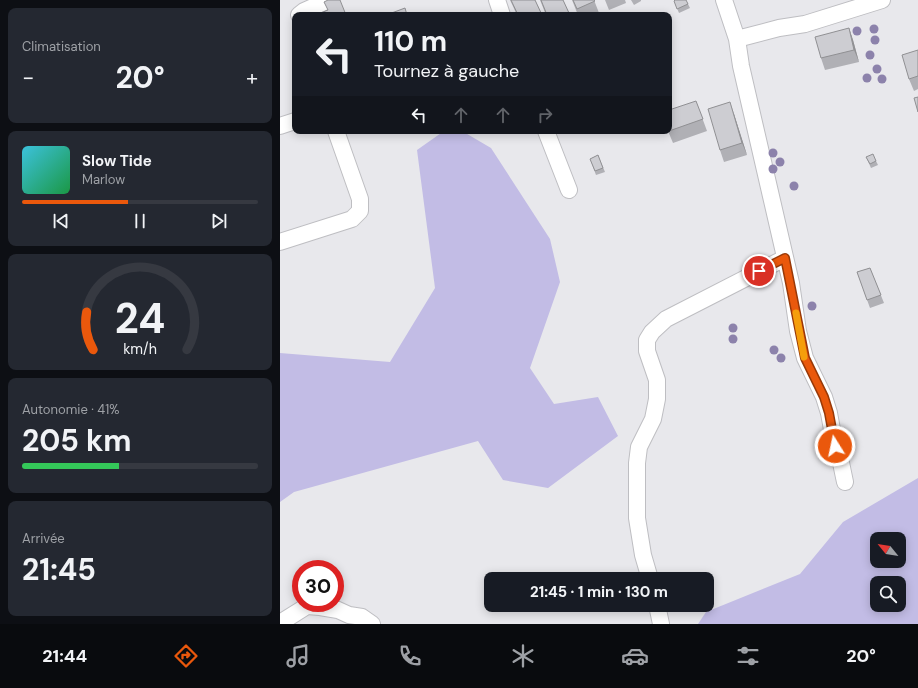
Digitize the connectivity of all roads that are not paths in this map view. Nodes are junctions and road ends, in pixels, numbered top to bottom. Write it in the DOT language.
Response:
graph roads {
  1 [pos="329,0"];
  2 [pos="497,0"];
  3 [pos="724,0"];
  4 [pos="882,0"];
  5 [pos="303,12"];
  6 [pos="501,12"];
  7 [pos="737,39"];
  8 [pos="292,122"];
  9 [pos="280,126"];
  10 [pos="337,134"];
  11 [pos="547,134"];
  12 [pos="569,190"];
  13 [pos="280,242"];
  14 [pos="785,258"];
  15 [pos="845,482"];
  16 [pos="648,572"];
  17 [pos="658,612"];
  18 [pos="280,623"];
  19 [pos="372,624"];
  20 [pos="660,624"];
  1 -- 5 [label="street"];
  2 -- 6 [label="street"];
  3 -- 7 [label="street"];
  4 -- 7 [label="street"];
  7 -- 14 [label="street"];
  8 -- 9 [label="street"];
  10 -- 13 [label="street"];
  11 -- 12 [label="street"];
  14 -- 15 [label="street"];
  14 -- 16 [label="street"];
  17 -- 20 [label="street"];
  18 -- 19 [label="street"];
}
